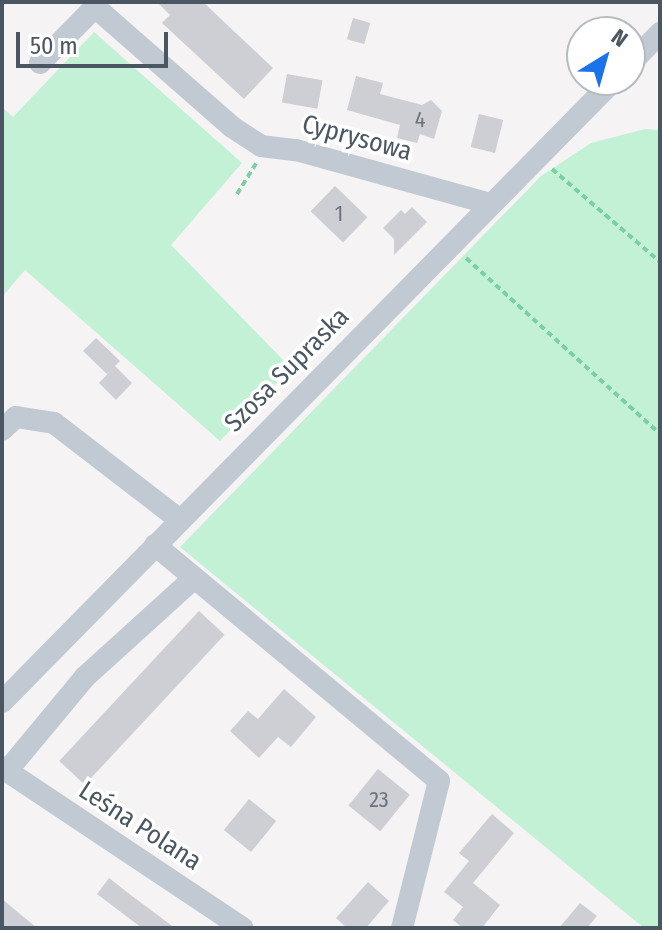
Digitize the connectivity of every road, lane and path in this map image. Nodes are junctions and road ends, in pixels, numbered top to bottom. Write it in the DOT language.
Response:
graph roads {
  1 [pos="660,33"];
  2 [pos="646,47"];
  3 [pos="40,63"];
  4 [pos="598,96"];
  5 [pos="261,146"];
  6 [pos="538,157"];
  7 [pos="237,194"];
  8 [pos="491,204"];
  9 [pos="451,245"];
  10 [pos="660,262"];
  11 [pos="9,424"];
  12 [pos="660,434"];
  13 [pos="180,520"];
  14 [pos="155,545"];
  15 [pos="192,580"];
  16 [pos="2,702"];
  17 [pos="5,769"];
  18 [pos="242,928"];
  19 [pos="402,928"];
  1 -- 2 [label="street"];
  3 -- 5 [label="street"];
  4 -- 6 [label="street, Szosa Supraska"];
  5 -- 7 [label="path, Cyprysowa"];
  5 -- 8 [label="street, Cyprysowa"];
  6 -- 8 [label="street, Szosa Supraska"];
  6 -- 10 [label="path"];
  8 -- 9 [label="street, Szosa Supraska"];
  9 -- 12 [label="path"];
  9 -- 13 [label="street, Szosa Supraska"];
  11 -- 13 [label="street"];
  13 -- 14 [label="street, Szosa Supraska"];
  14 -- 15 [label="street"];
  14 -- 16 [label="street, Szosa Supraska"];
  15 -- 17 [label="street, Leśna Polana"];
  15 -- 19 [label="street"];
  17 -- 18 [label="street, Leśna Polana"];
}
